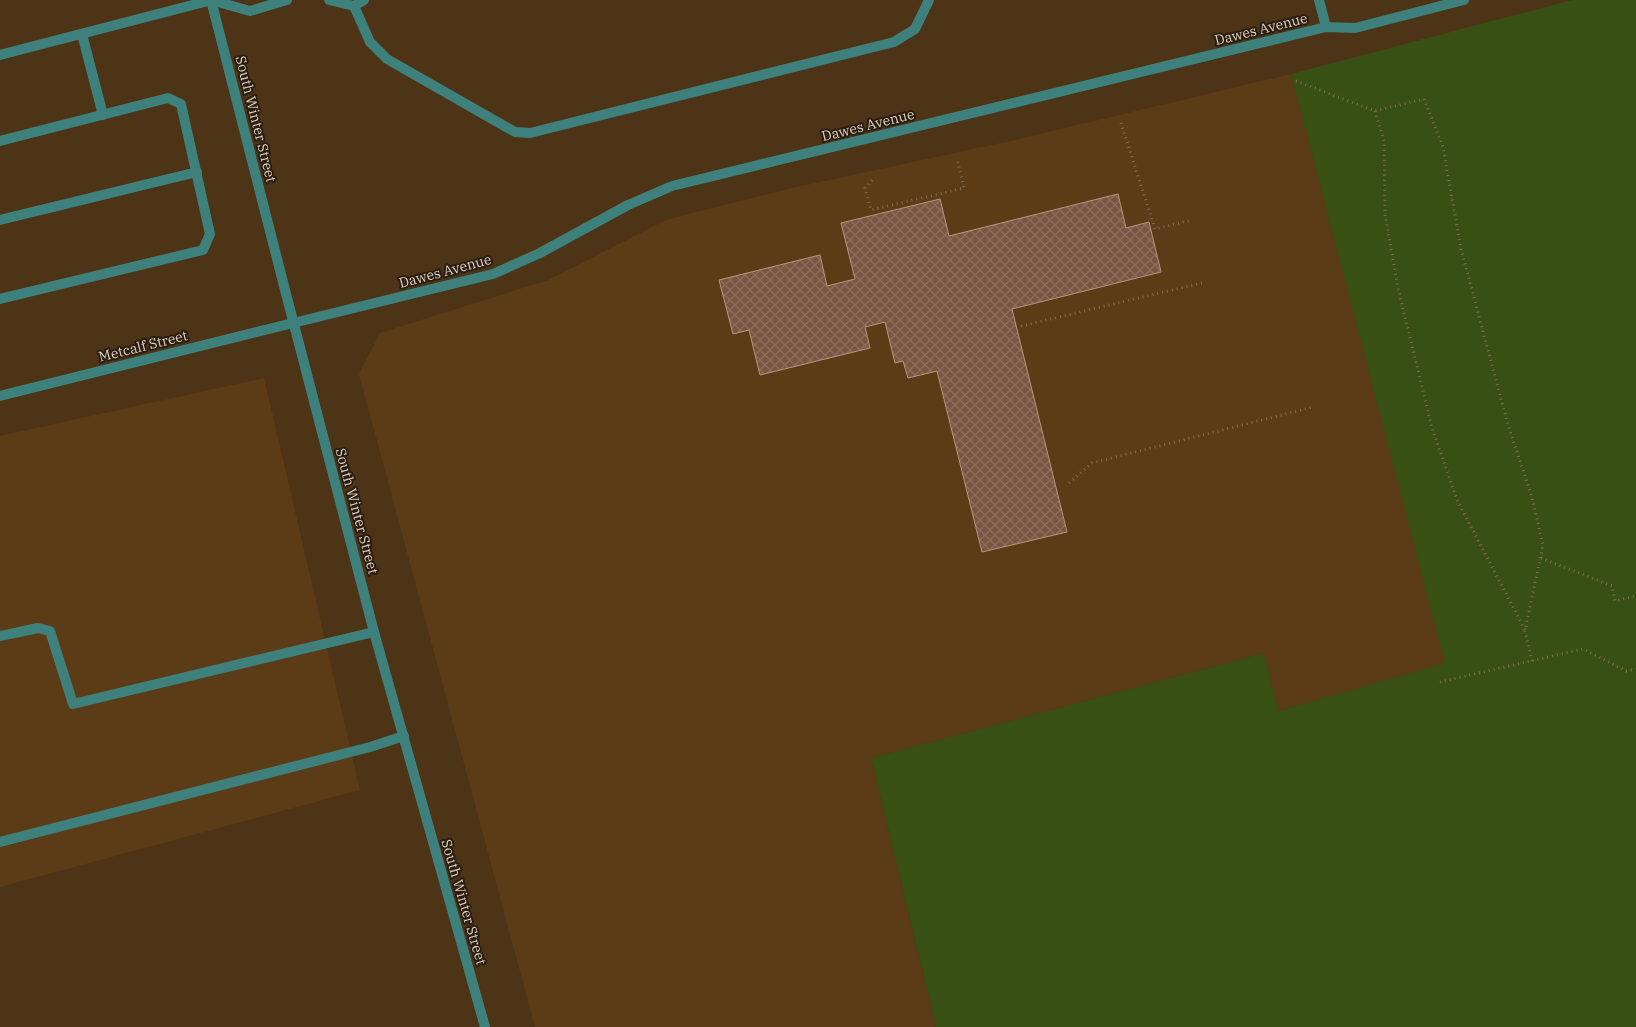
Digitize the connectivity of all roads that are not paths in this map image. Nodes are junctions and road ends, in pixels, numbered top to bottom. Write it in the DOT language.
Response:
graph roads {
  1 [pos="212,0"];
  2 [pos="287,0"];
  3 [pos="329,0"];
  4 [pos="364,0"];
  5 [pos="929,0"];
  6 [pos="1319,0"];
  7 [pos="1464,0"];
  8 [pos="354,6"];
  9 [pos="1326,27"];
  10 [pos="82,34"];
  11 [pos="0,55"];
  12 [pos="103,114"];
  13 [pos="0,141"];
  14 [pos="197,172"];
  15 [pos="0,220"];
  16 [pos="0,299"];
  17 [pos="293,323"];
  18 [pos="0,396"];
  19 [pos="374,632"];
  20 [pos="0,636"];
  21 [pos="404,736"];
  22 [pos="0,842"];
  23 [pos="485,1027"];
  1 -- 2 [label="street"];
  1 -- 10 [label="street"];
  1 -- 17 [label="street, South Winter Street"];
  3 -- 8 [label="street"];
  4 -- 8 [label="street"];
  5 -- 8 [label="street"];
  6 -- 9 [label="street"];
  7 -- 9 [label="street, Dawes Avenue"];
  9 -- 17 [label="street, Dawes Avenue"];
  10 -- 11 [label="street"];
  10 -- 12 [label="street"];
  12 -- 13 [label="street"];
  12 -- 14 [label="street"];
  14 -- 15 [label="street"];
  14 -- 16 [label="street"];
  17 -- 18 [label="street, Metcalf Street"];
  17 -- 19 [label="street, South Winter Street"];
  19 -- 20 [label="street"];
  19 -- 21 [label="street, South Winter Street"];
  21 -- 22 [label="street"];
  21 -- 23 [label="street, South Winter Street"];
}
